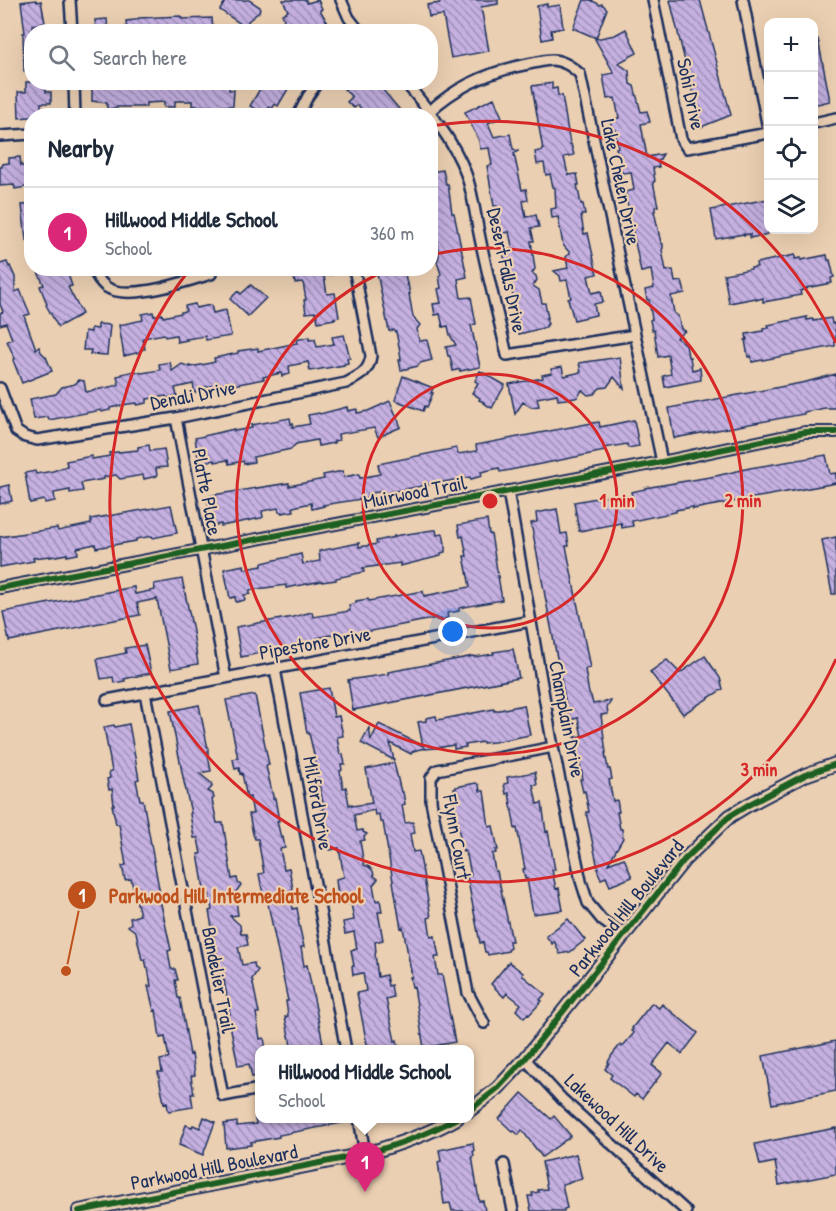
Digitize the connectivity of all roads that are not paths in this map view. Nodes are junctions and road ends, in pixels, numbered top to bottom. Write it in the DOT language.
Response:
graph roads {
  1 [pos="70,0"];
  2 [pos="341,0"];
  3 [pos="653,0"];
  4 [pos="743,0"];
  5 [pos="72,24"];
  6 [pos="354,24"];
  7 [pos="74,90"];
  8 [pos="312,90"];
  9 [pos="412,90"];
  10 [pos="75,108"];
  11 [pos="302,108"];
  12 [pos="427,108"];
  13 [pos="433,108"];
  14 [pos="836,118"];
  15 [pos="818,122"];
  16 [pos="438,124"];
  17 [pos="767,126"];
  18 [pos="764,132"];
  19 [pos="24,134"];
  20 [pos="0,136"];
  21 [pos="96,276"];
  22 [pos="204,276"];
  23 [pos="356,276"];
  24 [pos="635,335"];
  25 [pos="0,388"];
  26 [pos="176,418"];
  27 [pos="836,432"];
  28 [pos="662,462"];
  29 [pos="508,491"];
  30 [pos="202,550"];
  31 [pos="0,588"];
  32 [pos="531,621"];
  33 [pos="275,669"];
  34 [pos="226,678"];
  35 [pos="145,693"];
  36 [pos="107,700"];
  37 [pos="553,747"];
  38 [pos="836,764"];
  39 [pos="624,936"];
  40 [pos="484,1023"];
  41 [pos="345,1045"];
  42 [pos="525,1059"];
  43 [pos="255,1090"];
  44 [pos="474,1107"];
  45 [pos="359,1123"];
  46 [pos="449,1123"];
  47 [pos="365,1154"];
  48 [pos="504,1164"];
  49 [pos="683,1210"];
  50 [pos="79,1211"];
  51 [pos="513,1211"];
  1 -- 5 [label="street"];
  2 -- 6 [label="street"];
  3 -- 18 [label="street, Sohi Drive"];
  4 -- 17 [label="street"];
  7 -- 10 [label="street"];
  8 -- 11 [label="street"];
  9 -- 12 [label="street, Desert Falls Drive"];
  13 -- 24 [label="street, Lake Chelen Drive"];
  14 -- 15 [label="street"];
  16 -- 24 [label="street, Desert Falls Drive"];
  19 -- 20 [label="street"];
  21 -- 22 [label="street"];
  23 -- 26 [label="street, Denali Drive"];
  24 -- 28 [label="street, Lake Chelen Drive"];
  25 -- 26 [label="street, Denali Drive"];
  26 -- 30 [label="street, Platte Place"];
  27 -- 28 [label="street, Muirwood Trail"];
  28 -- 29 [label="street, Muirwood Trail"];
  29 -- 30 [label="street, Muirwood Trail"];
  29 -- 32 [label="street, Champlain Drive"];
  30 -- 31 [label="street, Muirwood Trail"];
  30 -- 34 [label="street, Platte Place"];
  32 -- 33 [label="street, Pipestone Drive"];
  32 -- 37 [label="street, Champlain Drive"];
  33 -- 34 [label="street, Pipestone Drive"];
  33 -- 41 [label="street, Milford Drive"];
  34 -- 35 [label="street, Pipestone Drive"];
  35 -- 36 [label="street, Pipestone Drive"];
  35 -- 43 [label="street, Bandelier Trail"];
  37 -- 39 [label="street, Champlain Drive"];
  37 -- 40 [label="street, Flynn Court"];
  38 -- 39 [label="street, Parkwood Hill Boulevard"];
  39 -- 42 [label="street, Parkwood Hill Boulevard"];
  42 -- 44 [label="street, Parkwood Hill Boulevard"];
  42 -- 49 [label="street, Lakewood Hill Drive"];
  45 -- 47 [label="street"];
  46 -- 47 [label="street, Parkwood Hill Boulevard"];
  47 -- 50 [label="street, Parkwood Hill Boulevard"];
  48 -- 51 [label="street"];
}
